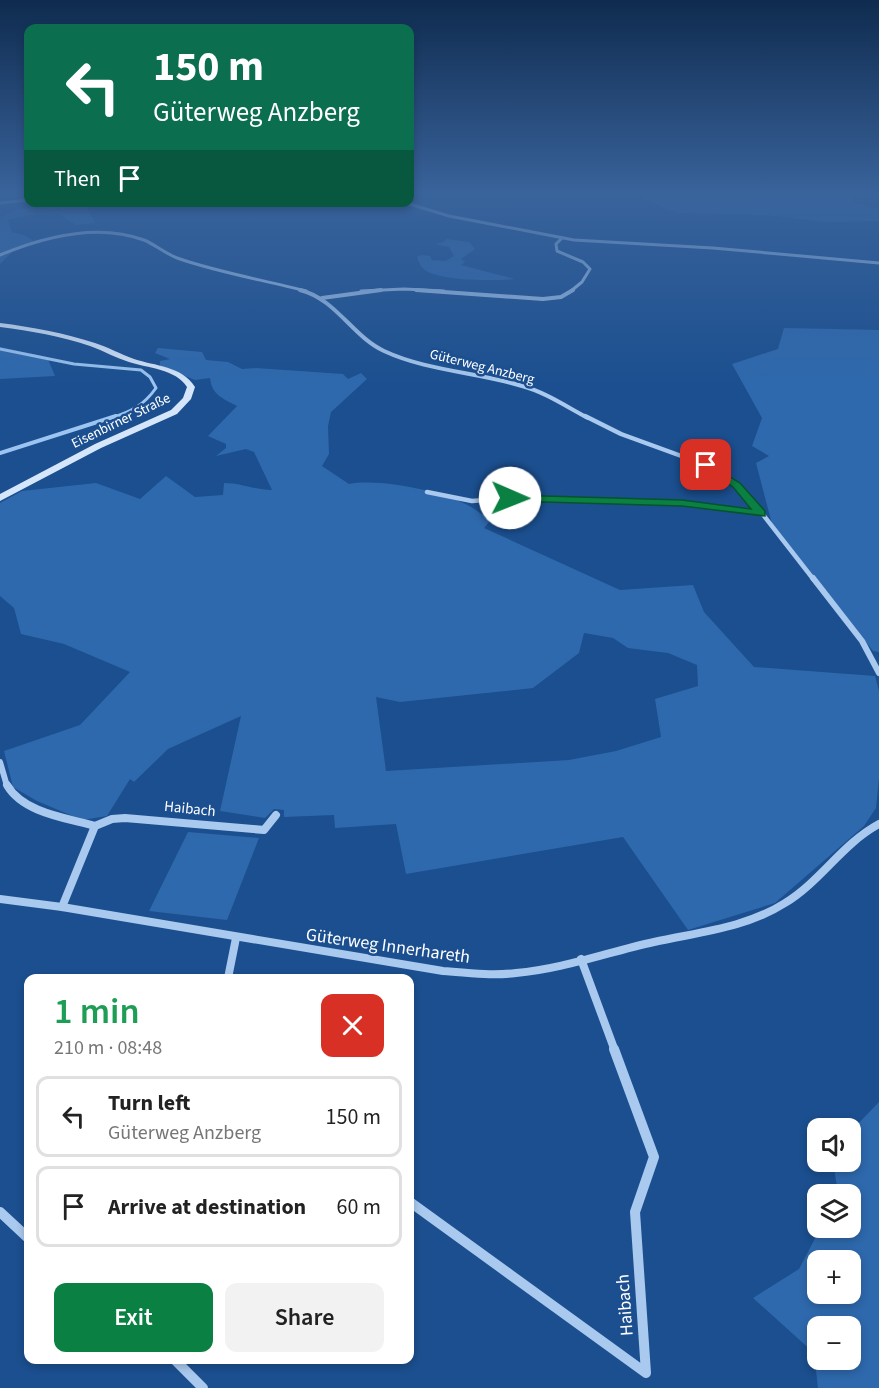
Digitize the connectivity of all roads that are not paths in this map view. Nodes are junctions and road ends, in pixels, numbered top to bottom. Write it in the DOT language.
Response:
graph roads {
  1 [pos="174,257"];
  2 [pos="572,257"];
  3 [pos="800,257"];
  4 [pos="879,263"];
  5 [pos="322,298"];
  6 [pos="0,325"];
  7 [pos="427,492"];
  8 [pos="0,498"];
  9 [pos="761,513"];
  10 [pos="879,673"];
  11 [pos="0,762"];
  12 [pos="276,815"];
  13 [pos="879,824"];
  14 [pos="95,826"];
  15 [pos="0,899"];
  16 [pos="62,907"];
  17 [pos="236,938"];
  18 [pos="581,959"];
  19 [pos="229,974"];
  20 [pos="414,1205"];
  21 [pos="0,1212"];
  22 [pos="24,1234"];
  23 [pos="179,1364"];
  24 [pos="203,1388"];
  1 -- 5 [label="street, Güterweg Anzberg"];
  2 -- 5 [label="street"];
  3 -- 4 [label="street"];
  5 -- 9 [label="street, Güterweg Anzberg"];
  6 -- 8 [label="main road, Eisenbirner Straße"];
  7 -- 9 [label="street"];
  9 -- 10 [label="street, Güterweg Anzberg"];
  11 -- 14 [label="street"];
  12 -- 14 [label="street, Haibach"];
  13 -- 18 [label="street, Güterweg Innerhareth"];
  14 -- 16 [label="street"];
  15 -- 16 [label="street, Güterweg Innerhareth"];
  16 -- 17 [label="street, Güterweg Innerhareth"];
  17 -- 18 [label="street, Güterweg Innerhareth"];
  17 -- 19 [label="street"];
  18 -- 20 [label="street, Haibach"];
  21 -- 22 [label="street"];
  23 -- 24 [label="street"];
}
